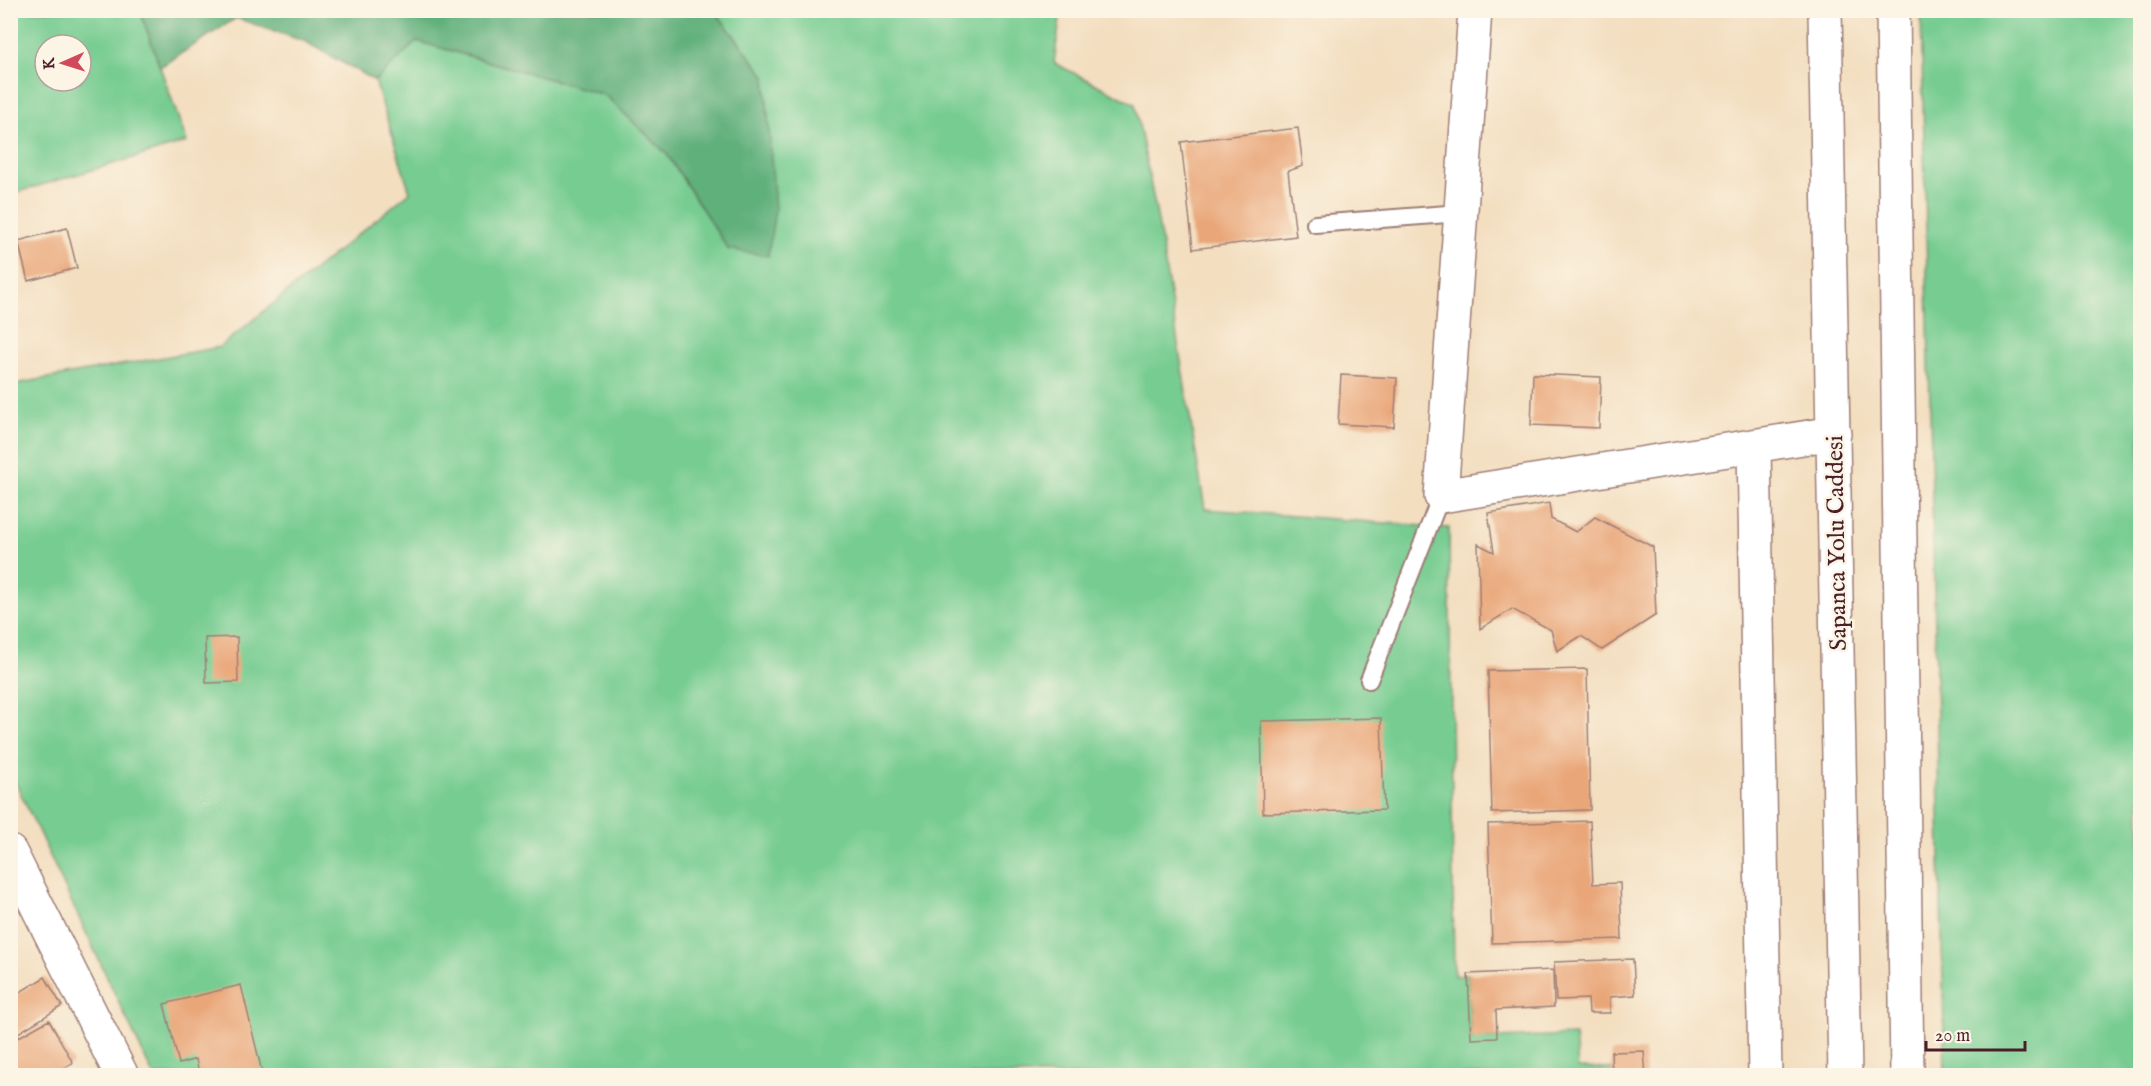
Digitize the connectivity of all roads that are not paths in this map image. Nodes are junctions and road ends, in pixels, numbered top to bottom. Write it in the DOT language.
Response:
graph roads {
  1 [pos="1475,10"];
  2 [pos="1825,10"];
  3 [pos="1893,10"];
  4 [pos="1461,213"];
  5 [pos="1315,224"];
  6 [pos="1834,433"];
  7 [pos="1754,446"];
  8 [pos="1441,496"];
  9 [pos="1369,680"];
  10 [pos="10,852"];
  11 [pos="122,1076"];
  12 [pos="1766,1076"];
  13 [pos="1845,1076"];
  14 [pos="1907,1076"];
  1 -- 4 [label="main road"];
  2 -- 6 [label="main road, Sapanca Yolu Caddesi"];
  3 -- 14 [label="main road"];
  4 -- 5 [label="lane"];
  4 -- 8 [label="main road"];
  6 -- 7 [label="main road"];
  6 -- 13 [label="main road, Sapanca Yolu Caddesi"];
  7 -- 8 [label="main road"];
  7 -- 12 [label="main road"];
  8 -- 9 [label="lane"];
  10 -- 11 [label="main road"];
}
